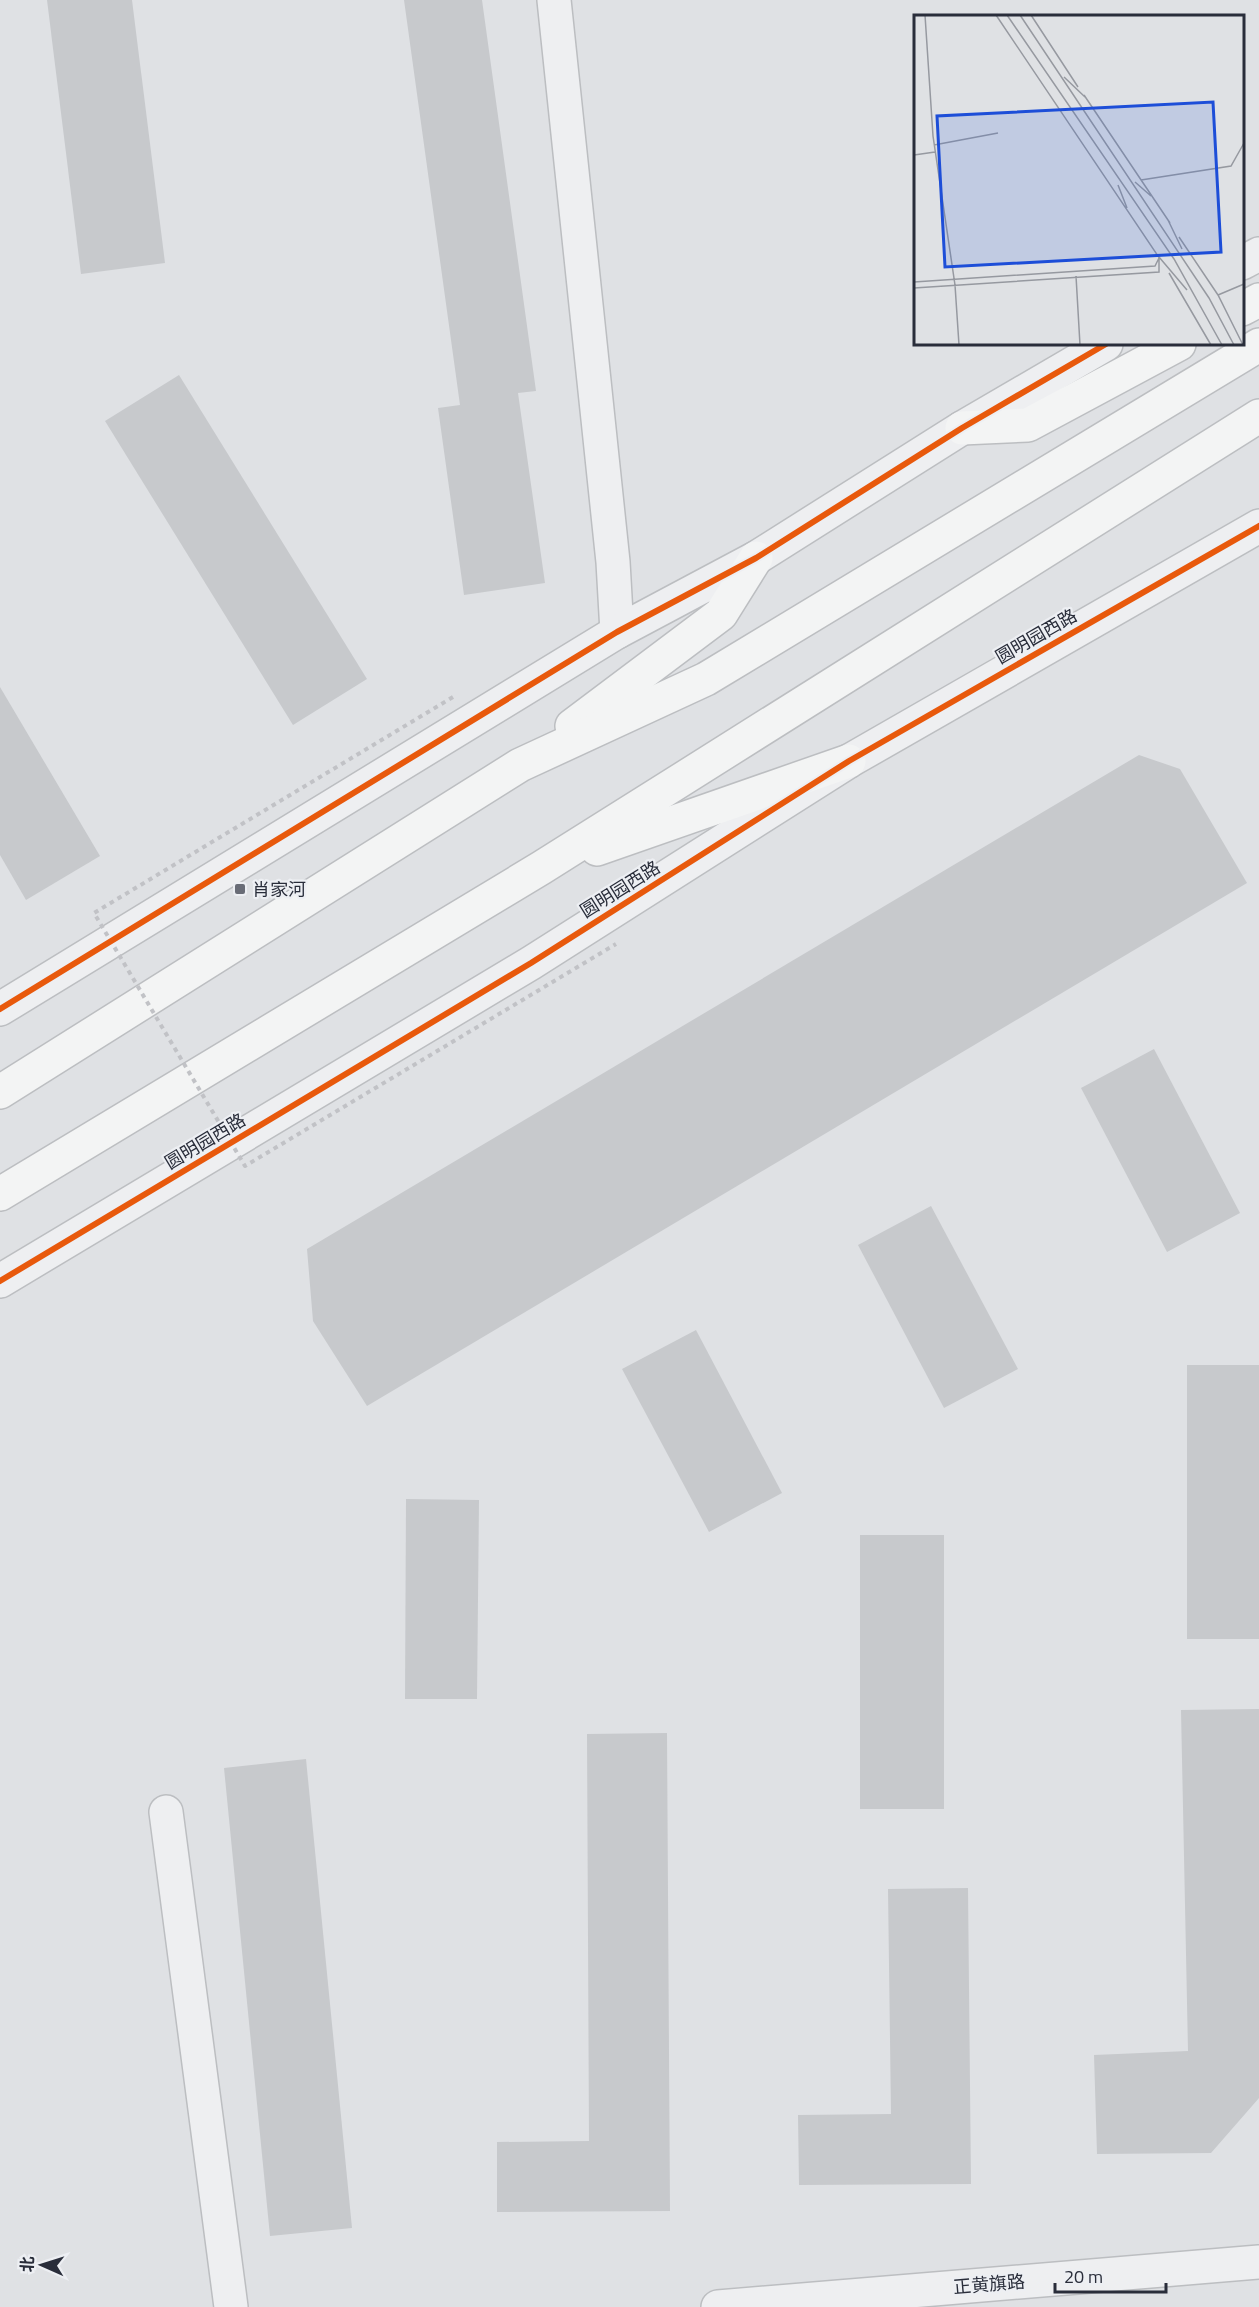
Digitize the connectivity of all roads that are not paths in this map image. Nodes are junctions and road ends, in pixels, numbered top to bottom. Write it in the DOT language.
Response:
graph roads {
  1 [pos="554,0"];
  2 [pos="1259,254"];
  3 [pos="1244,262"];
  4 [pos="1259,300"];
  5 [pos="1244,308"];
  6 [pos="1104,345"];
  7 [pos="1177,345"];
  8 [pos="1259,345"];
  9 [pos="1259,416"];
  10 [pos="962,428"];
  11 [pos="1259,526"];
  12 [pos="756,558"];
  13 [pos="617,632"];
  14 [pos="849,760"];
  15 [pos="520,765"];
  16 [pos="541,868"];
  17 [pos="0,1009"];
  18 [pos="0,1092"];
  19 [pos="0,1194"];
  20 [pos="0,1281"];
  21 [pos="166,1812"];
  22 [pos="1259,2262"];
  23 [pos="231,2307"];
  24 [pos="718,2307"];
  1 -- 13 [label="street"];
  2 -- 3 [label="street"];
  4 -- 5 [label="main road"];
  6 -- 10 [label="street"];
  7 -- 10 [label="main road"];
  8 -- 15 [label="main road"];
  9 -- 16 [label="main road"];
  10 -- 12 [label="street"];
  11 -- 14 [label="street, 圆明园西路"];
  12 -- 13 [label="street"];
  12 -- 15 [label="main road"];
  13 -- 17 [label="street"];
  14 -- 16 [label="main road"];
  14 -- 20 [label="street, 圆明园西路"];
  15 -- 18 [label="main road"];
  16 -- 19 [label="main road"];
  21 -- 23 [label="street"];
  22 -- 24 [label="street, 正黄旗路"];
}
